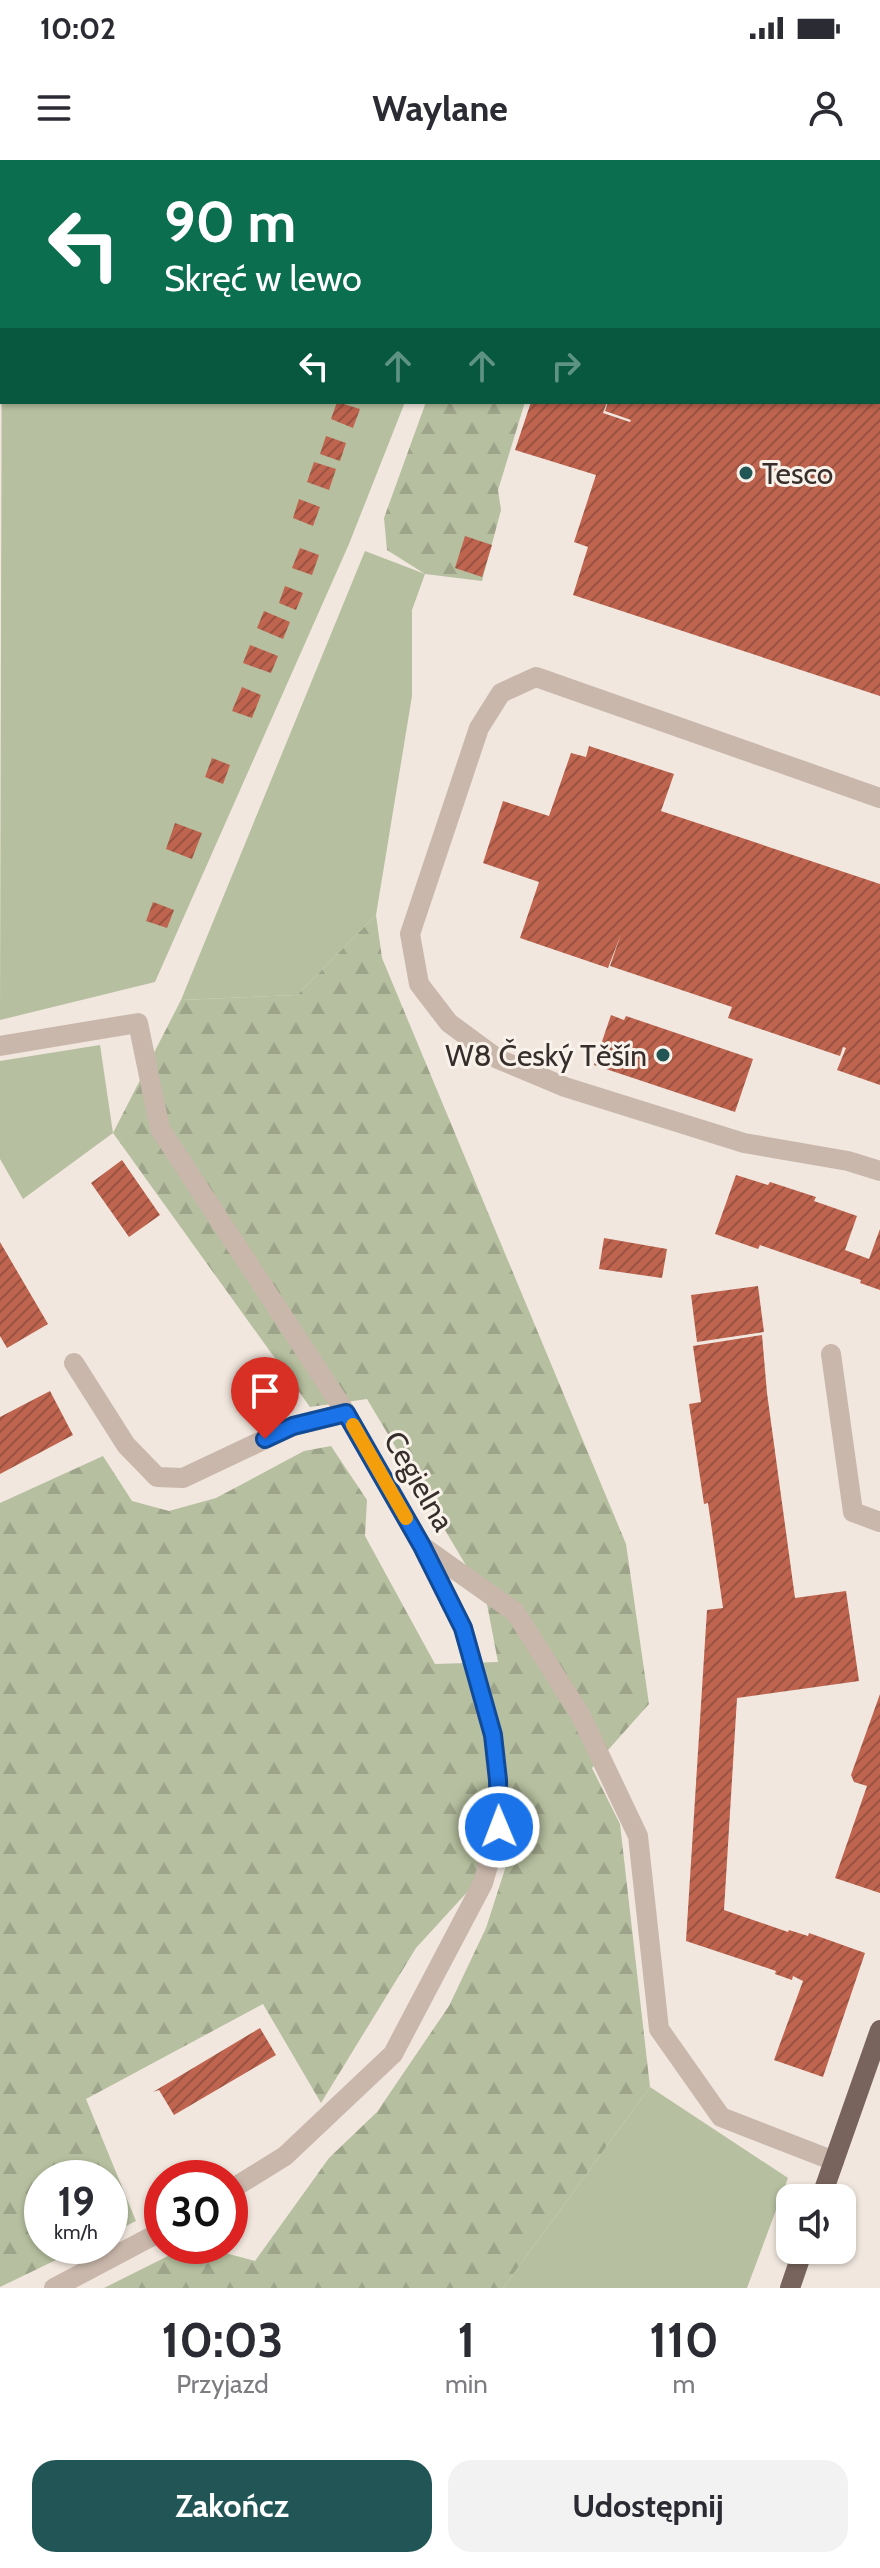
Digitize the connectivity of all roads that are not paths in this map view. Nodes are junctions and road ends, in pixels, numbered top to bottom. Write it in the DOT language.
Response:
graph roads {
  1 [pos="880,798"];
  2 [pos="0,1046"];
  3 [pos="880,1171"];
  4 [pos="831,1354"];
  5 [pos="74,1363"];
  6 [pos="346,1413"];
  7 [pos="880,1522"];
  8 [pos="422,1546"];
  9 [pos="880,2030"];
  10 [pos="834,2161"];
  11 [pos="248,2179"];
  12 [pos="826,2184"];
  13 [pos="144,2240"];
  14 [pos="798,2264"];
  15 [pos="54,2288"];
  16 [pos="790,2288"];
  1 -- 3 [label="street"];
  2 -- 6 [label="street, Cegielna"];
  4 -- 7 [label="street"];
  5 -- 6 [label="street"];
  6 -- 8 [label="street, Cegielna"];
  8 -- 10 [label="street"];
  8 -- 11 [label="street, Cegielna"];
  9 -- 10 [label="main road"];
  10 -- 12 [label="main road"];
  13 -- 15 [label="street"];
  14 -- 16 [label="main road"];
}
